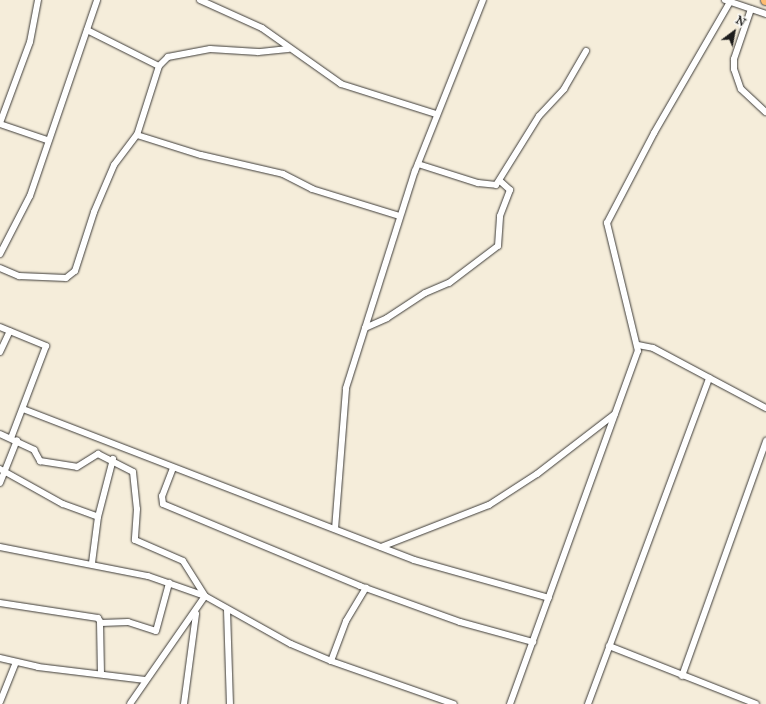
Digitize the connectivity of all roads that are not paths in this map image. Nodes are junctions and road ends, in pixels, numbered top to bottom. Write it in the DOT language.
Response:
graph roads {
  1 [pos="38,0"];
  2 [pos="98,0"];
  3 [pos="200,0"];
  4 [pos="483,0"];
  5 [pos="729,1"];
  6 [pos="752,9"];
  7 [pos="766,14"];
  8 [pos="87,30"];
  9 [pos="288,49"];
  10 [pos="586,52"];
  11 [pos="159,66"];
  12 [pos="766,112"];
  13 [pos="436,114"];
  14 [pos="0,124"];
  15 [pos="137,135"];
  16 [pos="47,140"];
  17 [pos="418,164"];
  18 [pos="500,181"];
  19 [pos="400,216"];
  20 [pos="0,254"];
  21 [pos="0,268"];
  22 [pos="0,327"];
  23 [pos="365,328"];
  24 [pos="10,331"];
  25 [pos="638,345"];
  26 [pos="0,352"];
  27 [pos="709,378"];
  28 [pos="766,408"];
  29 [pos="23,410"];
  30 [pos="615,414"];
  31 [pos="0,434"];
  32 [pos="14,439"];
  33 [pos="103,441"];
  34 [pos="766,441"];
  35 [pos="98,454"];
  36 [pos="113,459"];
  37 [pos="173,468"];
  38 [pos="2,470"];
  39 [pos="0,483"];
  40 [pos="98,517"];
  41 [pos="335,530"];
  42 [pos="0,546"];
  43 [pos="381,547"];
  44 [pos="92,563"];
  45 [pos="169,583"];
  46 [pos="366,588"];
  47 [pos="205,596"];
  48 [pos="549,598"];
  49 [pos="0,603"];
  50 [pos="226,610"];
  51 [pos="196,612"];
  52 [pos="100,622"];
  53 [pos="533,642"];
  54 [pos="609,646"];
  55 [pos="0,658"];
  56 [pos="331,661"];
  57 [pos="16,662"];
  58 [pos="101,674"];
  59 [pos="682,676"];
  60 [pos="145,680"];
  61 [pos="0,702"];
  62 [pos="436,702"];
  63 [pos="130,704"];
  64 [pos="184,704"];
  65 [pos="230,704"];
  66 [pos="454,704"];
  67 [pos="510,704"];
  68 [pos="588,704"];
  69 [pos="756,704"];
  1 -- 14 [label="street"];
  2 -- 8 [label="street"];
  3 -- 9 [label="street"];
  4 -- 13 [label="street"];
  5 -- 6 [label="street"];
  5 -- 25 [label="street"];
  6 -- 7 [label="street"];
  6 -- 12 [label="street"];
  8 -- 11 [label="street"];
  8 -- 16 [label="street"];
  9 -- 11 [label="street"];
  9 -- 13 [label="street"];
  10 -- 18 [label="street"];
  11 -- 15 [label="street"];
  13 -- 17 [label="street"];
  14 -- 16 [label="street"];
  15 -- 19 [label="street"];
  15 -- 21 [label="street"];
  16 -- 20 [label="street"];
  17 -- 18 [label="street"];
  17 -- 19 [label="street"];
  18 -- 23 [label="street"];
  19 -- 23 [label="street"];
  22 -- 24 [label="street"];
  23 -- 41 [label="street"];
  24 -- 26 [label="street"];
  24 -- 29 [label="street"];
  25 -- 27 [label="street"];
  25 -- 30 [label="street"];
  27 -- 28 [label="street"];
  27 -- 54 [label="street"];
  29 -- 32 [label="street"];
  29 -- 33 [label="street"];
  30 -- 43 [label="street"];
  30 -- 48 [label="street"];
  31 -- 32 [label="street"];
  32 -- 35 [label="street"];
  32 -- 38 [label="street"];
  33 -- 35 [label="street"];
  33 -- 37 [label="street"];
  34 -- 59 [label="street"];
  35 -- 36 [label="street"];
  36 -- 40 [label="street"];
  36 -- 47 [label="street"];
  37 -- 41 [label="street"];
  37 -- 46 [label="street"];
  38 -- 39 [label="street"];
  38 -- 40 [label="street"];
  40 -- 44 [label="street"];
  41 -- 43 [label="street"];
  42 -- 44 [label="street"];
  43 -- 48 [label="street"];
  44 -- 45 [label="street"];
  45 -- 47 [label="street"];
  45 -- 52 [label="street"];
  46 -- 53 [label="street"];
  46 -- 56 [label="street"];
  47 -- 50 [label="street"];
  47 -- 51 [label="street"];
  48 -- 53 [label="street"];
  49 -- 52 [label="street"];
  50 -- 56 [label="street"];
  50 -- 65 [label="street"];
  51 -- 60 [label="street"];
  51 -- 64 [label="street"];
  52 -- 58 [label="street"];
  53 -- 67 [label="street"];
  54 -- 59 [label="street"];
  54 -- 68 [label="street"];
  55 -- 57 [label="street"];
  56 -- 62 [label="street"];
  57 -- 58 [label="street"];
  57 -- 61 [label="street"];
  58 -- 60 [label="street"];
  59 -- 69 [label="street"];
  60 -- 63 [label="street"];
  62 -- 66 [label="street"];
}
